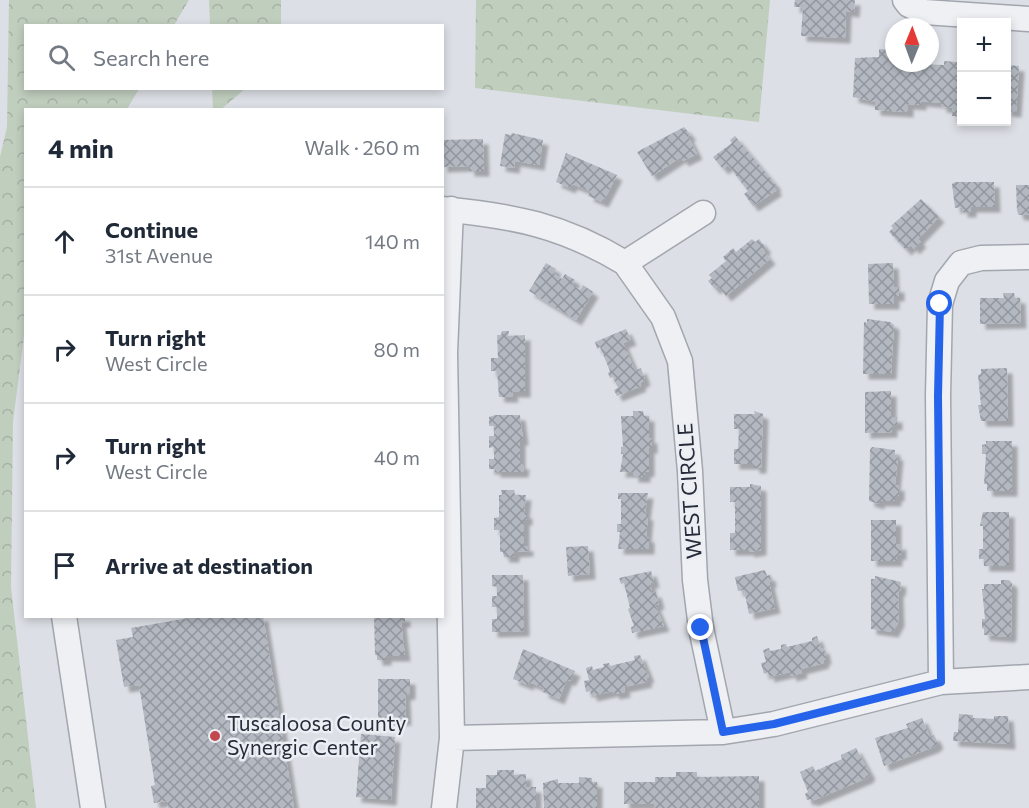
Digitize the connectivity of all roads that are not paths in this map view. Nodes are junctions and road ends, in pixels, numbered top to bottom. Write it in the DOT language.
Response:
graph roads {
  1 [pos="905,0"];
  2 [pos="1029,19"];
  3 [pos="447,209"];
  4 [pos="703,213"];
  5 [pos="1029,257"];
  6 [pos="625,263"];
  7 [pos="64,618"];
  8 [pos="1029,677"];
  9 [pos="941,682"];
  10 [pos="723,732"];
  11 [pos="452,738"];
  12 [pos="93,808"];
  13 [pos="444,808"];
  1 -- 2 [label="street"];
  3 -- 6 [label="street, WEST CIRCLE"];
  3 -- 11 [label="street, WEST CIRCLE"];
  4 -- 6 [label="street"];
  5 -- 9 [label="street"];
  6 -- 10 [label="street, WEST CIRCLE"];
  7 -- 12 [label="street"];
  8 -- 9 [label="street"];
  9 -- 10 [label="street"];
  10 -- 11 [label="street"];
  11 -- 13 [label="street, WEST CIRCLE"];
}
